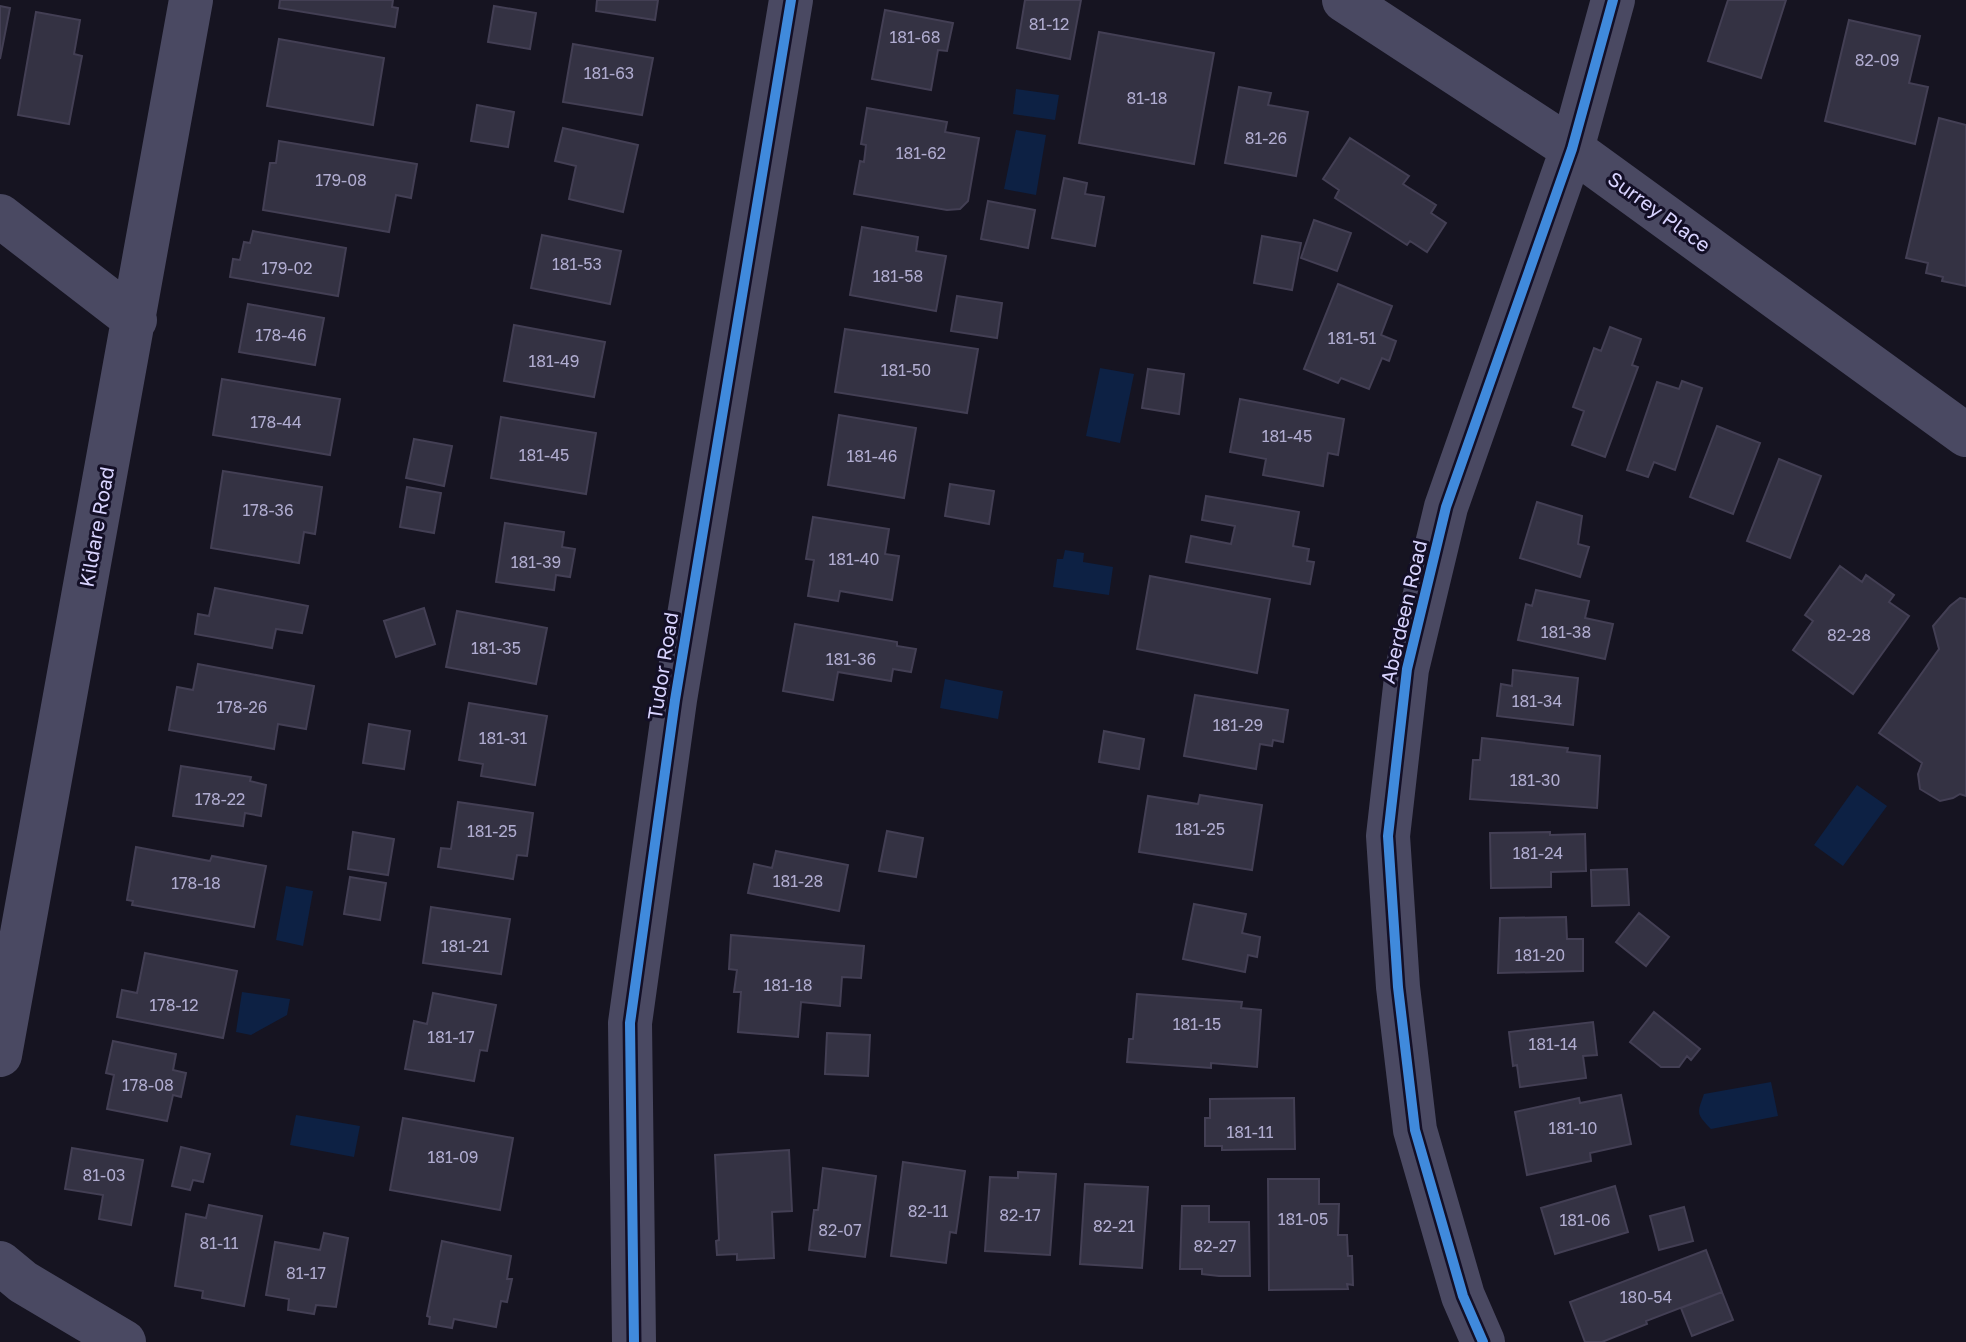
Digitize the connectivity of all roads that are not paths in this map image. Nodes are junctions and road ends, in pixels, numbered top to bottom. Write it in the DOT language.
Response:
graph roads {
  1 [pos="191,0"];
  2 [pos="791,0"];
  3 [pos="1344,0"];
  4 [pos="1613,0"];
  5 [pos="1572,149"];
  6 [pos="0,216"];
  7 [pos="135,320"];
  8 [pos="1966,435"];
  9 [pos="0,1055"];
  10 [pos="0,1263"];
  11 [pos="124,1342"];
  12 [pos="634,1342"];
  13 [pos="1483,1342"];
  1 -- 7 [label="street, Kildare Road"];
  2 -- 12 [label="street, Tudor Road"];
  3 -- 5 [label="street, Surrey Place"];
  4 -- 5 [label="street, Aberdeen Road"];
  5 -- 8 [label="street, Surrey Place"];
  5 -- 13 [label="street, Aberdeen Road"];
  6 -- 7 [label="street"];
  7 -- 9 [label="street, Kildare Road"];
  10 -- 11 [label="street"];
}
